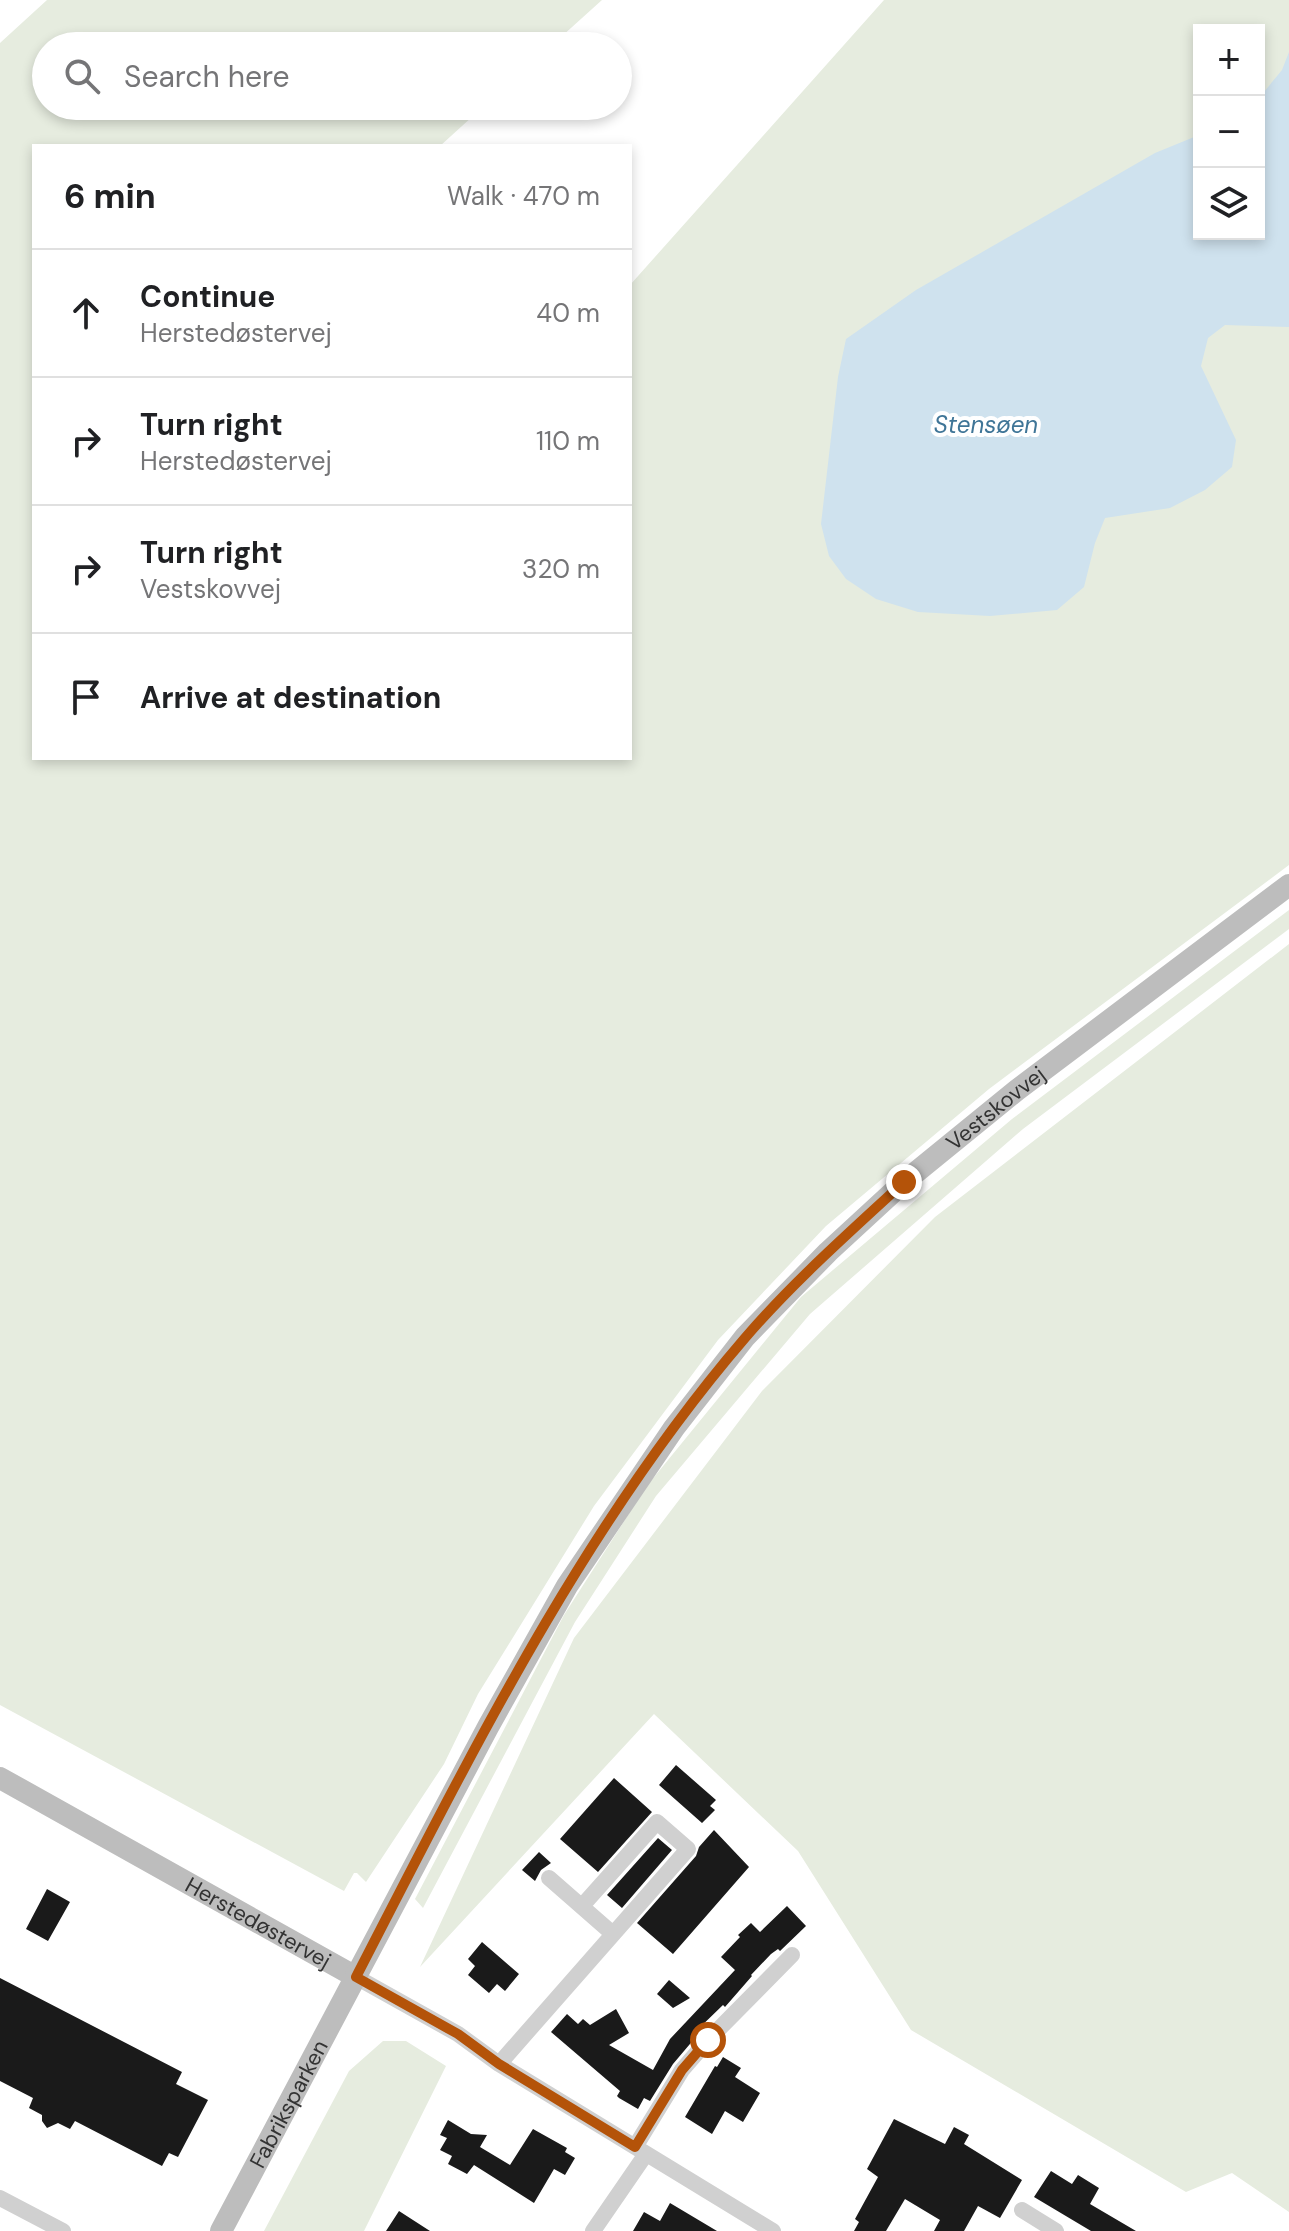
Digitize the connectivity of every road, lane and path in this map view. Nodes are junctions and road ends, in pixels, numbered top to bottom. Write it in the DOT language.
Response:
graph roads {
  1 [pos="1289,885"];
  2 [pos="0,1778"];
  3 [pos="549,1878"];
  4 [pos="582,1906"];
  5 [pos="613,1934"];
  6 [pos="792,1955"];
  7 [pos="356,1977"];
  8 [pos="499,2064"];
  9 [pos="640,2150"];
  10 [pos="0,2198"];
  11 [pos="1022,2210"];
  12 [pos="63,2231"];
  13 [pos="221,2231"];
  14 [pos="593,2231"];
  15 [pos="773,2231"];
  16 [pos="1056,2231"];
  1 -- 7 [label="street, Vestskovvej"];
  2 -- 7 [label="street, Herstedøstervej"];
  3 -- 4 [label="street"];
  4 -- 5 [label="street"];
  4 -- 5 [label="street"];
  5 -- 8 [label="street"];
  6 -- 9 [label="street"];
  7 -- 8 [label="street, Herstedøstervej"];
  7 -- 13 [label="street, Fabriksparken"];
  8 -- 9 [label="street, Herstedøstervej"];
  9 -- 14 [label="street"];
  9 -- 15 [label="street, Herstedøstervej"];
  10 -- 12 [label="street"];
  11 -- 16 [label="street"];
}
